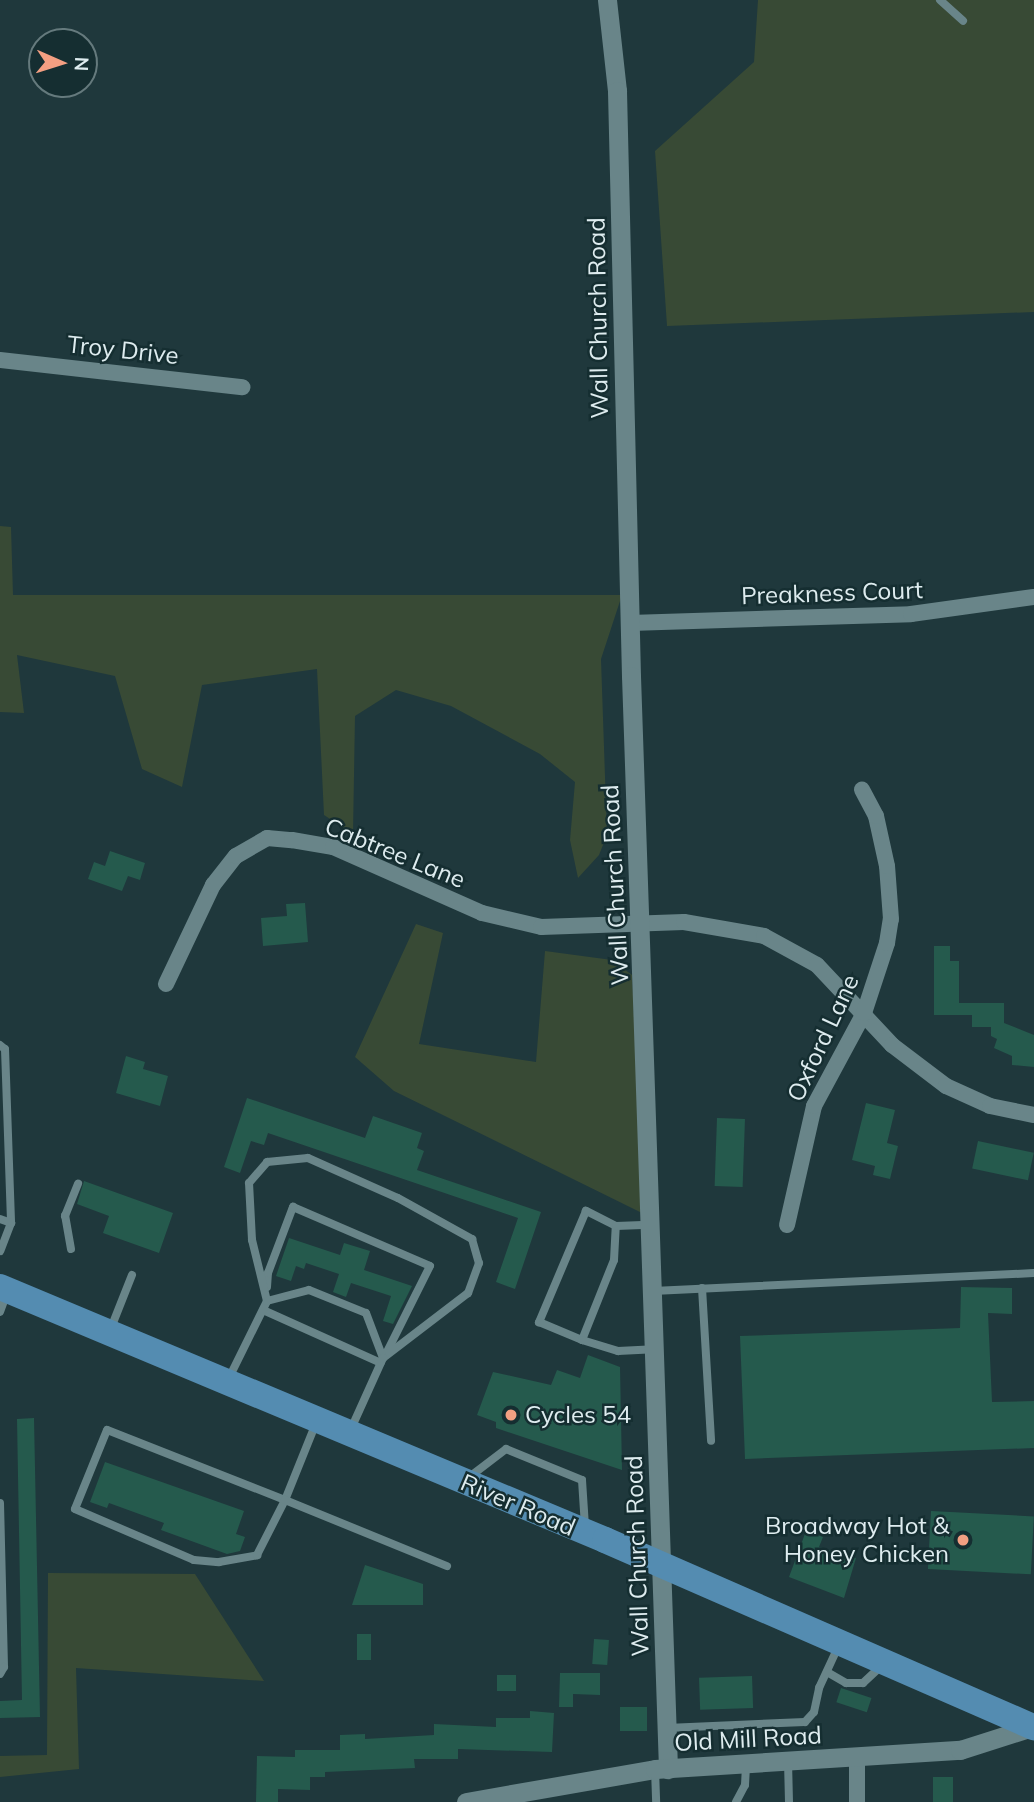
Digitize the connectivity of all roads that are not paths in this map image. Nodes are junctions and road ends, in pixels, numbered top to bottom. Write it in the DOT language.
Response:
graph roads {
  1 [pos="607,0"];
  2 [pos="940,0"];
  3 [pos="962,21"];
  4 [pos="0,360"];
  5 [pos="242,387"];
  6 [pos="1034,597"];
  7 [pos="630,623"];
  8 [pos="862,790"];
  9 [pos="643,923"];
  10 [pos="166,984"];
  11 [pos="864,1013"];
  12 [pos="0,1045"];
  13 [pos="1034,1115"];
  14 [pos="78,1183"];
  15 [pos="0,1219"];
  16 [pos="11,1223"];
  17 [pos="652,1225"];
  18 [pos="787,1225"];
  19 [pos="616,1226"];
  20 [pos="71,1248"];
  21 [pos="0,1251"];
  22 [pos="1034,1273"];
  23 [pos="132,1275"];
  24 [pos="702,1288"];
  25 [pos="653,1291"];
  26 [pos="3,1296"];
  27 [pos="267,1301"];
  28 [pos="263,1310"];
  29 [pos="109,1333"];
  30 [pos="582,1340"];
  31 [pos="656,1349"];
  32 [pos="382,1360"];
  33 [pos="227,1382"];
  34 [pos="317,1421"];
  35 [pos="349,1434"];
  36 [pos="711,1441"];
  37 [pos="463,1482"];
  38 [pos="285,1500"];
  39 [pos="0,1503"];
  40 [pos="585,1533"];
  41 [pos="659,1564"];
  42 [pos="447,1566"];
  43 [pos="841,1642"];
  44 [pos="886,1662"];
  45 [pos="827,1672"];
  46 [pos="0,1674"];
  47 [pos="667,1728"];
  48 [pos="1033,1728"];
  49 [pos="857,1757"];
  50 [pos="788,1761"];
  51 [pos="746,1764"];
  52 [pos="661,1769"];
  53 [pos="472,1801"];
  54 [pos="738,1801"];
  55 [pos="656,1802"];
  56 [pos="789,1802"];
  57 [pos="857,1802"];
  1 -- 7 [label="street, Wall Church Road"];
  2 -- 3 [label="lane"];
  4 -- 5 [label="street, Troy Drive"];
  6 -- 7 [label="street, Preakness Court"];
  7 -- 9 [label="street, Wall Church Road"];
  8 -- 11 [label="street, Oxford Lane"];
  9 -- 10 [label="street, Cabtree Lane"];
  9 -- 11 [label="street, Cabtree Lane"];
  9 -- 17 [label="street, Wall Church Road"];
  11 -- 13 [label="street, Cabtree Lane"];
  11 -- 18 [label="street, Oxford Lane"];
  12 -- 16 [label="lane"];
  14 -- 20 [label="lane"];
  15 -- 16 [label="lane"];
  16 -- 21 [label="lane"];
  17 -- 19 [label="lane"];
  17 -- 25 [label="street, Wall Church Road"];
  19 -- 30 [label="lane"];
  19 -- 30 [label="lane"];
  22 -- 24 [label="lane"];
  23 -- 29 [label="lane"];
  24 -- 25 [label="lane"];
  24 -- 36 [label="lane"];
  25 -- 31 [label="street, Wall Church Road"];
  26 -- 29 [label="highway, River Road"];
  27 -- 28 [label="lane"];
  27 -- 32 [label="lane"];
  27 -- 32 [label="lane"];
  27 -- 32 [label="lane"];
  28 -- 32 [label="lane"];
  28 -- 33 [label="lane"];
  29 -- 33 [label="highway, River Road"];
  30 -- 31 [label="lane"];
  31 -- 41 [label="street, Wall Church Road"];
  32 -- 35 [label="lane"];
  33 -- 34 [label="highway, River Road"];
  34 -- 35 [label="highway, River Road"];
  34 -- 38 [label="lane"];
  35 -- 37 [label="highway, River Road"];
  37 -- 40 [label="highway, River Road"];
  37 -- 40 [label="lane"];
  38 -- 38 [label="lane"];
  38 -- 42 [label="lane"];
  39 -- 46 [label="lane"];
  40 -- 41 [label="highway, River Road"];
  41 -- 43 [label="highway, River Road"];
  41 -- 47 [label="street, Wall Church Road"];
  43 -- 44 [label="highway, River Road"];
  43 -- 45 [label="lane"];
  44 -- 45 [label="lane"];
  44 -- 48 [label="highway, River Road"];
  45 -- 47 [label="lane"];
  47 -- 52 [label="street, Wall Church Road"];
  48 -- 49 [label="street, Old Mill Road"];
  49 -- 50 [label="street, Old Mill Road"];
  49 -- 57 [label="street"];
  50 -- 51 [label="street, Old Mill Road"];
  50 -- 56 [label="lane"];
  51 -- 52 [label="street, Old Mill Road"];
  51 -- 54 [label="lane"];
  52 -- 53 [label="street, Old Mill Road"];
  52 -- 55 [label="lane"];
}
